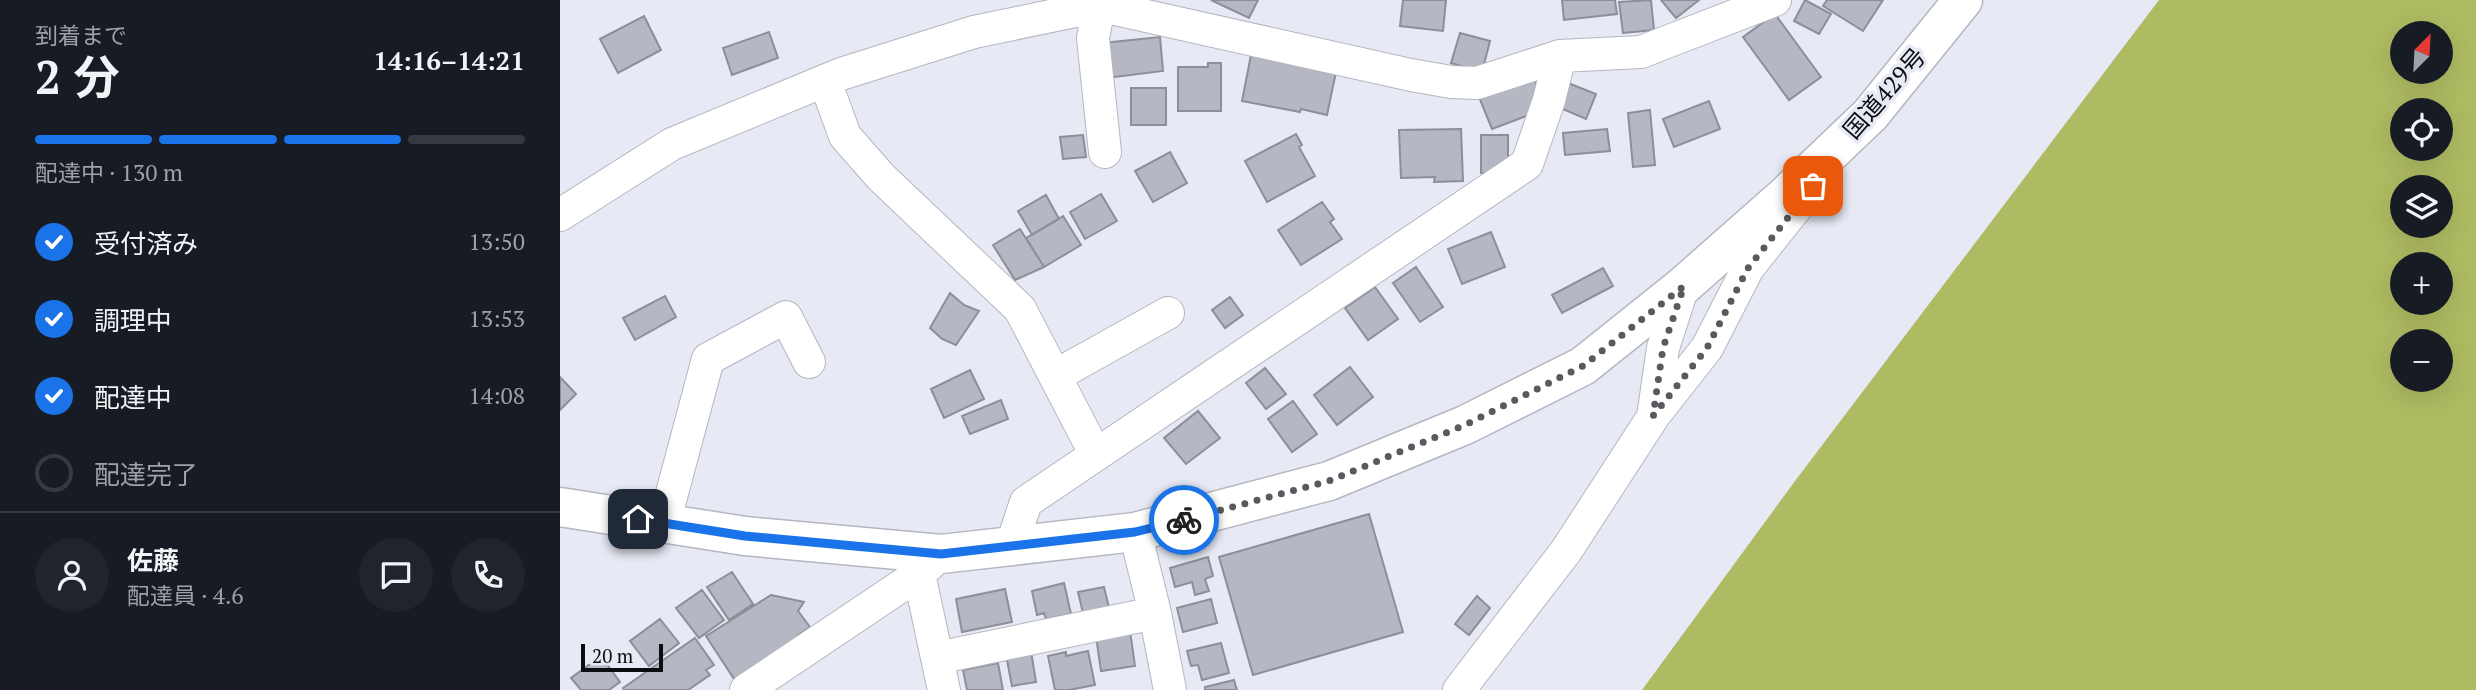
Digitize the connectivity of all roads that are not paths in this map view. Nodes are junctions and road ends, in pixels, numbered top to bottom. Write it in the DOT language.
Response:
graph roads {
  1 [pos="1775,0"];
  2 [pos="1963,0"];
  3 [pos="1088,3"];
  4 [pos="1560,56"];
  5 [pos="825,81"];
  6 [pos="1870,115"];
  7 [pos="1105,152"];
  8 [pos="560,215"];
  9 [pos="1684,286"];
  10 [pos="1168,313"];
  11 [pos="808,362"];
  12 [pos="1055,376"];
  13 [pos="1653,416"];
  14 [pos="1096,455"];
  15 [pos="560,507"];
  16 [pos="664,523"];
  17 [pos="1135,532"];
  18 [pos="1011,547"];
  19 [pos="930,564"];
  20 [pos="1155,614"];
  21 [pos="937,658"];
  22 [pos="746,690"];
  23 [pos="944,690"];
  24 [pos="1167,690"];
  25 [pos="1459,690"];
  1 -- 4 [label="street"];
  2 -- 6 [label="highway, 国道429号"];
  3 -- 4 [label="street"];
  3 -- 5 [label="street"];
  3 -- 7 [label="street"];
  4 -- 14 [label="street"];
  5 -- 8 [label="street"];
  5 -- 12 [label="street"];
  6 -- 9 [label="highway, 国道429号"];
  6 -- 13 [label="street"];
  9 -- 13 [label="street"];
  9 -- 17 [label="highway, 国道429号"];
  10 -- 12 [label="street"];
  11 -- 16 [label="street"];
  12 -- 14 [label="street"];
  13 -- 25 [label="street"];
  14 -- 18 [label="street"];
  15 -- 16 [label="highway, 国道429号"];
  16 -- 19 [label="highway, 国道429号"];
  17 -- 18 [label="highway, 国道429号"];
  17 -- 20 [label="street"];
  18 -- 19 [label="highway, 国道429号"];
  19 -- 21 [label="street"];
  19 -- 22 [label="street"];
  20 -- 21 [label="street"];
  20 -- 24 [label="street"];
  21 -- 23 [label="street"];
}
